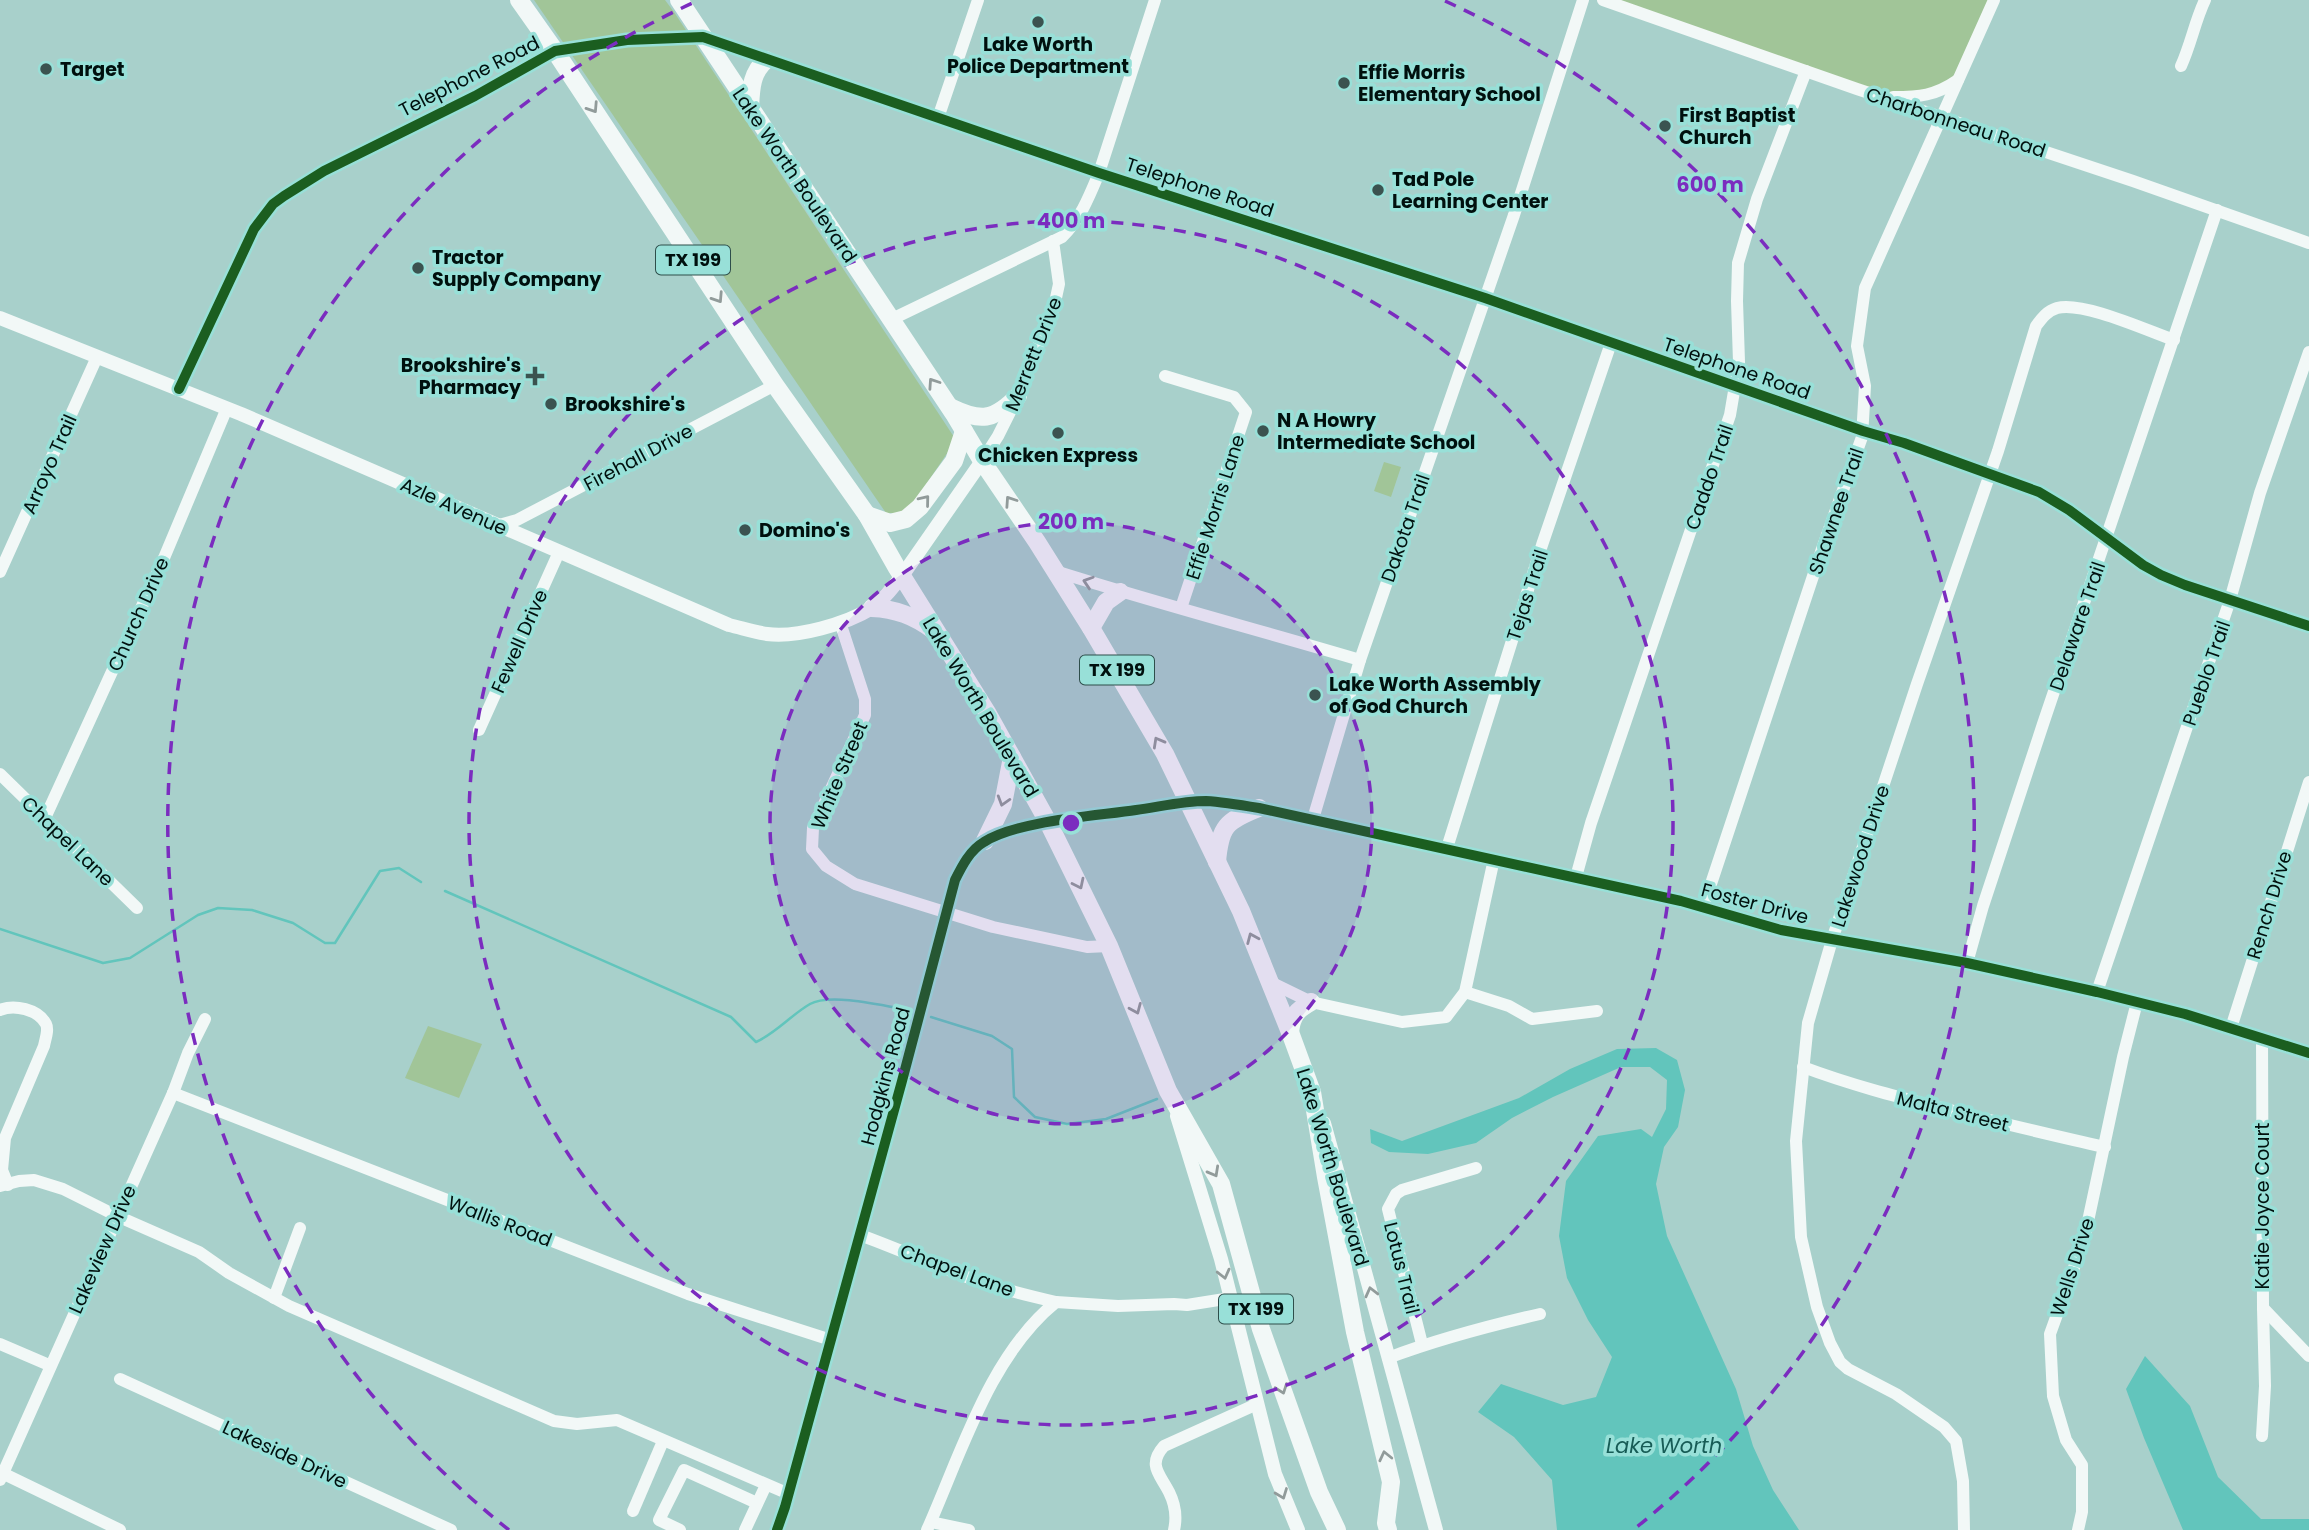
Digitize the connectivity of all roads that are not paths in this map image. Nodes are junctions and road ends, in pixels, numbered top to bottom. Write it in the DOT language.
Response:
graph roads {
  1 [pos="519,0"];
  2 [pos="679,0"];
  3 [pos="978,0"];
  4 [pos="1155,0"];
  5 [pos="1583,0"];
  6 [pos="1603,0"];
  7 [pos="1994,0"];
  8 [pos="2205,0"];
  9 [pos="704,37"];
  10 [pos="555,51"];
  11 [pos="766,60"];
  12 [pos="2181,66"];
  13 [pos="1806,71"];
  14 [pos="1958,80"];
  15 [pos="1881,97"];
  16 [pos="750,108"];
  17 [pos="1942,117"];
  18 [pos="938,118"];
  19 [pos="1099,173"];
  20 [pos="2217,210"];
  21 [pos="1053,241"];
  22 [pos="2309,243"];
  23 [pos="1485,298"];
  24 [pos="0,318"];
  25 [pos="890,320"];
  26 [pos="2174,340"];
  27 [pos="1611,343"];
  28 [pos="2309,352"];
  29 [pos="97,357"];
  30 [pos="1165,376"];
  31 [pos="775,385"];
  32 [pos="1736,386"];
  33 [pos="180,389"];
  34 [pos="1017,396"];
  35 [pos="950,407"];
  36 [pos="227,408"];
  37 [pos="964,430"];
  38 [pos="1863,431"];
  39 [pos="982,461"];
  40 [pos="1989,475"];
  41 [pos="867,515"];
  42 [pos="499,526"];
  43 [pos="2107,538"];
  44 [pos="559,552"];
  45 [pos="1055,571"];
  46 [pos="0,572"];
  47 [pos="902,576"];
  48 [pos="1120,592"];
  49 [pos="2230,600"];
  50 [pos="872,608"];
  51 [pos="1181,608"];
  52 [pos="840,622"];
  53 [pos="2309,626"];
  54 [pos="1091,628"];
  55 [pos="938,633"];
  56 [pos="1360,660"];
  57 [pos="479,730"];
  58 [pos="1012,757"];
  59 [pos="0,774"];
  60 [pos="2309,782"];
  61 [pos="1189,803"];
  62 [pos="1259,808"];
  63 [pos="45,818"];
  64 [pos="1313,819"];
  65 [pos="1048,822"];
  66 [pos="985,841"];
  67 [pos="1447,848"];
  68 [pos="1493,859"];
  69 [pos="1217,862"];
  70 [pos="1576,877"];
  71 [pos="137,908"];
  72 [pos="1703,908"];
  73 [pos="946,913"];
  74 [pos="1832,940"];
  75 [pos="1109,946"];
  76 [pos="1967,963"];
  77 [pos="1270,982"];
  78 [pos="1465,992"];
  79 [pos="2097,992"];
  80 [pos="1311,1002"];
  81 [pos="2137,1002"];
  82 [pos="0,1010"];
  83 [pos="1597,1010"];
  84 [pos="205,1019"];
  85 [pos="2231,1028"];
  86 [pos="1290,1032"];
  87 [pos="2262,1038"];
  88 [pos="2309,1054"];
  89 [pos="1803,1067"];
  90 [pos="1168,1091"];
  91 [pos="173,1093"];
  92 [pos="1312,1093"];
  93 [pos="2105,1147"];
  94 [pos="1476,1168"];
  95 [pos="4,1186"];
  96 [pos="117,1216"];
  97 [pos="300,1228"];
  98 [pos="860,1235"];
  99 [pos="274,1298"];
  100 [pos="1231,1298"];
  101 [pos="1056,1302"];
  102 [pos="2263,1308"];
  103 [pos="1540,1314"];
  104 [pos="831,1340"];
  105 [pos="0,1344"];
  106 [pos="1422,1345"];
  107 [pos="2309,1356"];
  108 [pos="1388,1358"];
  109 [pos="50,1366"];
  110 [pos="120,1378"];
  111 [pos="1257,1404"];
  112 [pos="2262,1436"];
  113 [pos="663,1441"];
  114 [pos="1,1476"];
  115 [pos="766,1485"];
  116 [pos="789,1494"];
  117 [pos="758,1503"];
  118 [pos="633,1511"];
  119 [pos="929,1526"];
  120 [pos="1387,1527"];
  121 [pos="1296,1528"];
  122 [pos="120,1530"];
  123 [pos="451,1530"];
  124 [pos="680,1530"];
  125 [pos="745,1530"];
  126 [pos="777,1530"];
  127 [pos="969,1530"];
  128 [pos="1174,1530"];
  129 [pos="1337,1530"];
  130 [pos="1436,1530"];
  131 [pos="1964,1530"];
  132 [pos="2078,1530"];
  1 -- 10 [label="highway, Lake Worth Boulevard / TX 199"];
  2 -- 9 [label="highway, Lake Worth Boulevard / TX 199"];
  3 -- 18 [label="street"];
  4 -- 19 [label="street"];
  5 -- 23 [label="street, Dakota Trail"];
  6 -- 13 [label="street, Charbonneau Road"];
  7 -- 14 [label="street, Shawnee Trail"];
  8 -- 12 [label="street"];
  9 -- 10 [label="street, Telephone Road"];
  9 -- 11 [label="street, Telephone Road"];
  9 -- 16 [label="highway, Lake Worth Boulevard / TX 199"];
  10 -- 31 [label="highway, Lake Worth Boulevard / TX 199, one-way"];
  10 -- 33 [label="street, Telephone Road"];
  11 -- 16 [label="highway"];
  11 -- 18 [label="street, Telephone Road"];
  13 -- 15 [label="street, Charbonneau Road"];
  13 -- 32 [label="street, Caddo Trail"];
  14 -- 15 [label="street"];
  14 -- 17 [label="street, Shawnee Trail"];
  15 -- 17 [label="street, Charbonneau Road"];
  16 -- 25 [label="highway, Lake Worth Boulevard / TX 199"];
  17 -- 20 [label="street, Charbonneau Road"];
  17 -- 38 [label="street, Shawnee Trail"];
  18 -- 19 [label="street, Telephone Road"];
  19 -- 21 [label="street"];
  19 -- 23 [label="street, Telephone Road"];
  20 -- 22 [label="street, Charbonneau Road"];
  20 -- 26 [label="street, Delaware Trail"];
  21 -- 25 [label="street"];
  21 -- 34 [label="street, Merrett Drive"];
  23 -- 27 [label="street, Telephone Road"];
  23 -- 56 [label="street, Dakota Trail"];
  24 -- 29 [label="main road, Azle Avenue"];
  35 -- 25 [label="highway, Lake Worth Boulevard / TX 199, one-way"];
  26 -- 40 [label="street, Lakewood Drive"];
  26 -- 43 [label="street, Delaware Trail"];
  27 -- 32 [label="street, Telephone Road"];
  27 -- 67 [label="street, Tejas Trail"];
  28 -- 49 [label="street, Pueblo Trail"];
  29 -- 33 [label="main road, Azle Avenue"];
  29 -- 46 [label="street, Arroyo Trail"];
  30 -- 51 [label="street, Effie Morris Lane"];
  31 -- 41 [label="highway, Lake Worth Boulevard / TX 199"];
  31 -- 42 [label="street, Firehall Drive"];
  32 -- 38 [label="street, Telephone Road"];
  32 -- 70 [label="street, Caddo Trail"];
  33 -- 36 [label="main road, Azle Avenue"];
  34 -- 35 [label="highway"];
  34 -- 39 [label="street, Merrett Drive"];
  35 -- 37 [label="highway, Lake Worth Boulevard / TX 199"];
  36 -- 42 [label="main road, Azle Avenue"];
  36 -- 63 [label="street, Church Drive"];
  37 -- 39 [label="highway, Lake Worth Boulevard / TX 199"];
  41 -- 37 [label="highway, one-way"];
  38 -- 40 [label="street, Telephone Road"];
  38 -- 72 [label="street, Shawnee Trail"];
  45 -- 39 [label="highway, Lake Worth Boulevard / TX 199, one-way"];
  39 -- 47 [label="main road, Merrett Drive"];
  40 -- 43 [label="street, Telephone Road"];
  40 -- 74 [label="street, Lakewood Drive"];
  41 -- 47 [label="highway, Lake Worth Boulevard / TX 199"];
  42 -- 44 [label="main road, Azle Avenue"];
  43 -- 49 [label="street, Telephone Road"];
  43 -- 76 [label="street, Delaware Trail"];
  44 -- 52 [label="main road, Azle Avenue"];
  44 -- 57 [label="street, Fewell Drive"];
  48 -- 45 [label="street, one-way"];
  45 -- 54 [label="highway, Lake Worth Boulevard / TX 199"];
  47 -- 50 [label="main road, Azle Avenue"];
  47 -- 55 [label="highway, Lake Worth Boulevard / TX 199"];
  48 -- 51 [label="street"];
  48 -- 54 [label="highway"];
  49 -- 53 [label="street, Telephone Road"];
  49 -- 79 [label="street, Pueblo Trail"];
  50 -- 52 [label="main road, Azle Avenue"];
  50 -- 55 [label="highway"];
  51 -- 56 [label="street"];
  52 -- 73 [label="street, White Street"];
  61 -- 54 [label="highway, Lake Worth Boulevard / TX 199, one-way"];
  55 -- 58 [label="highway, Lake Worth Boulevard / TX 199"];
  56 -- 64 [label="street, Dakota Trail"];
  58 -- 65 [label="highway, Lake Worth Boulevard / TX 199"];
  58 -- 66 [label="highway, one-way"];
  59 -- 63 [label="street, Chapel Lane"];
  60 -- 85 [label="street, Rench Drive"];
  61 -- 62 [label="street, Foster Drive"];
  61 -- 65 [label="street, Hodgkins Road"];
  61 -- 69 [label="highway, Lake Worth Boulevard / TX 199"];
  62 -- 64 [label="street, Foster Drive"];
  62 -- 69 [label="highway"];
  63 -- 71 [label="street, Chapel Lane"];
  64 -- 67 [label="street, Foster Drive"];
  65 -- 66 [label="street, Hodgkins Road"];
  65 -- 75 [label="highway, Lake Worth Boulevard / TX 199, one-way"];
  66 -- 73 [label="street, Hodgkins Road"];
  67 -- 68 [label="street, Foster Drive"];
  68 -- 70 [label="street, Foster Drive"];
  68 -- 78 [label="street"];
  77 -- 69 [label="highway, Lake Worth Boulevard / TX 199, one-way"];
  70 -- 72 [label="street, Foster Drive"];
  72 -- 74 [label="street, Foster Drive"];
  73 -- 75 [label="street"];
  73 -- 98 [label="street, Hodgkins Road"];
  74 -- 76 [label="street, Foster Drive"];
  74 -- 89 [label="street, Lakewood Drive"];
  75 -- 90 [label="highway, Lake Worth Boulevard / TX 199, one-way"];
  76 -- 79 [label="street, Foster Drive"];
  77 -- 80 [label="street"];
  77 -- 86 [label="highway, Lake Worth Boulevard / TX 199"];
  78 -- 80 [label="street"];
  78 -- 83 [label="street"];
  79 -- 81 [label="street, Foster Drive"];
  80 -- 86 [label="highway"];
  81 -- 85 [label="street, Foster Drive"];
  81 -- 93 [label="street, Wells Drive"];
  82 -- 95 [label="street"];
  84 -- 91 [label="street, Lakeview Drive"];
  85 -- 87 [label="street, Foster Drive"];
  86 -- 92 [label="highway, Lake Worth Boulevard / TX 199"];
  87 -- 88 [label="street, Foster Drive"];
  87 -- 102 [label="street, Katie Joyce Court"];
  89 -- 93 [label="street, Malta Street"];
  89 -- 131 [label="street, Lakewood Drive"];
  90 -- 100 [label="main road, Lake Worth Boulevard / TX 199, one-way"];
  90 -- 129 [label="highway, TX 199, one-way"];
  91 -- 96 [label="street, Lakeview Drive"];
  91 -- 104 [label="street, Wallis Road"];
  108 -- 92 [label="main road, Lake Worth Boulevard / TX 199, one-way"];
  120 -- 92 [label="highway, TX 199, one-way"];
  93 -- 132 [label="street, Wells Drive"];
  94 -- 106 [label="street, Lotus Trail"];
  95 -- 96 [label="street"];
  96 -- 99 [label="street"];
  96 -- 109 [label="street, Lakeview Drive"];
  97 -- 99 [label="street"];
  98 -- 101 [label="street, Chapel Lane"];
  98 -- 104 [label="street, Hodgkins Road"];
  99 -- 113 [label="street"];
  100 -- 101 [label="street, Chapel Lane"];
  100 -- 111 [label="main road, Lake Worth Boulevard / TX 199"];
  101 -- 119 [label="street"];
  102 -- 107 [label="street, Katie Joyce Court"];
  102 -- 112 [label="street"];
  103 -- 106 [label="street"];
  104 -- 116 [label="street, Hodgkins Road"];
  105 -- 109 [label="street"];
  106 -- 108 [label="street"];
  108 -- 130 [label="main road, Lake Worth Boulevard / TX 199"];
  109 -- 114 [label="street, Lakeview Drive"];
  110 -- 123 [label="street, Lakeside Drive"];
  111 -- 121 [label="main road, Lake Worth Boulevard / TX 199, one-way"];
  111 -- 128 [label="street"];
  113 -- 115 [label="street"];
  113 -- 118 [label="street"];
  114 -- 122 [label="street"];
  115 -- 116 [label="street"];
  115 -- 117 [label="street"];
  116 -- 126 [label="street, Hodgkins Road"];
  117 -- 124 [label="street"];
  117 -- 125 [label="street"];
  119 -- 127 [label="street"];
}
